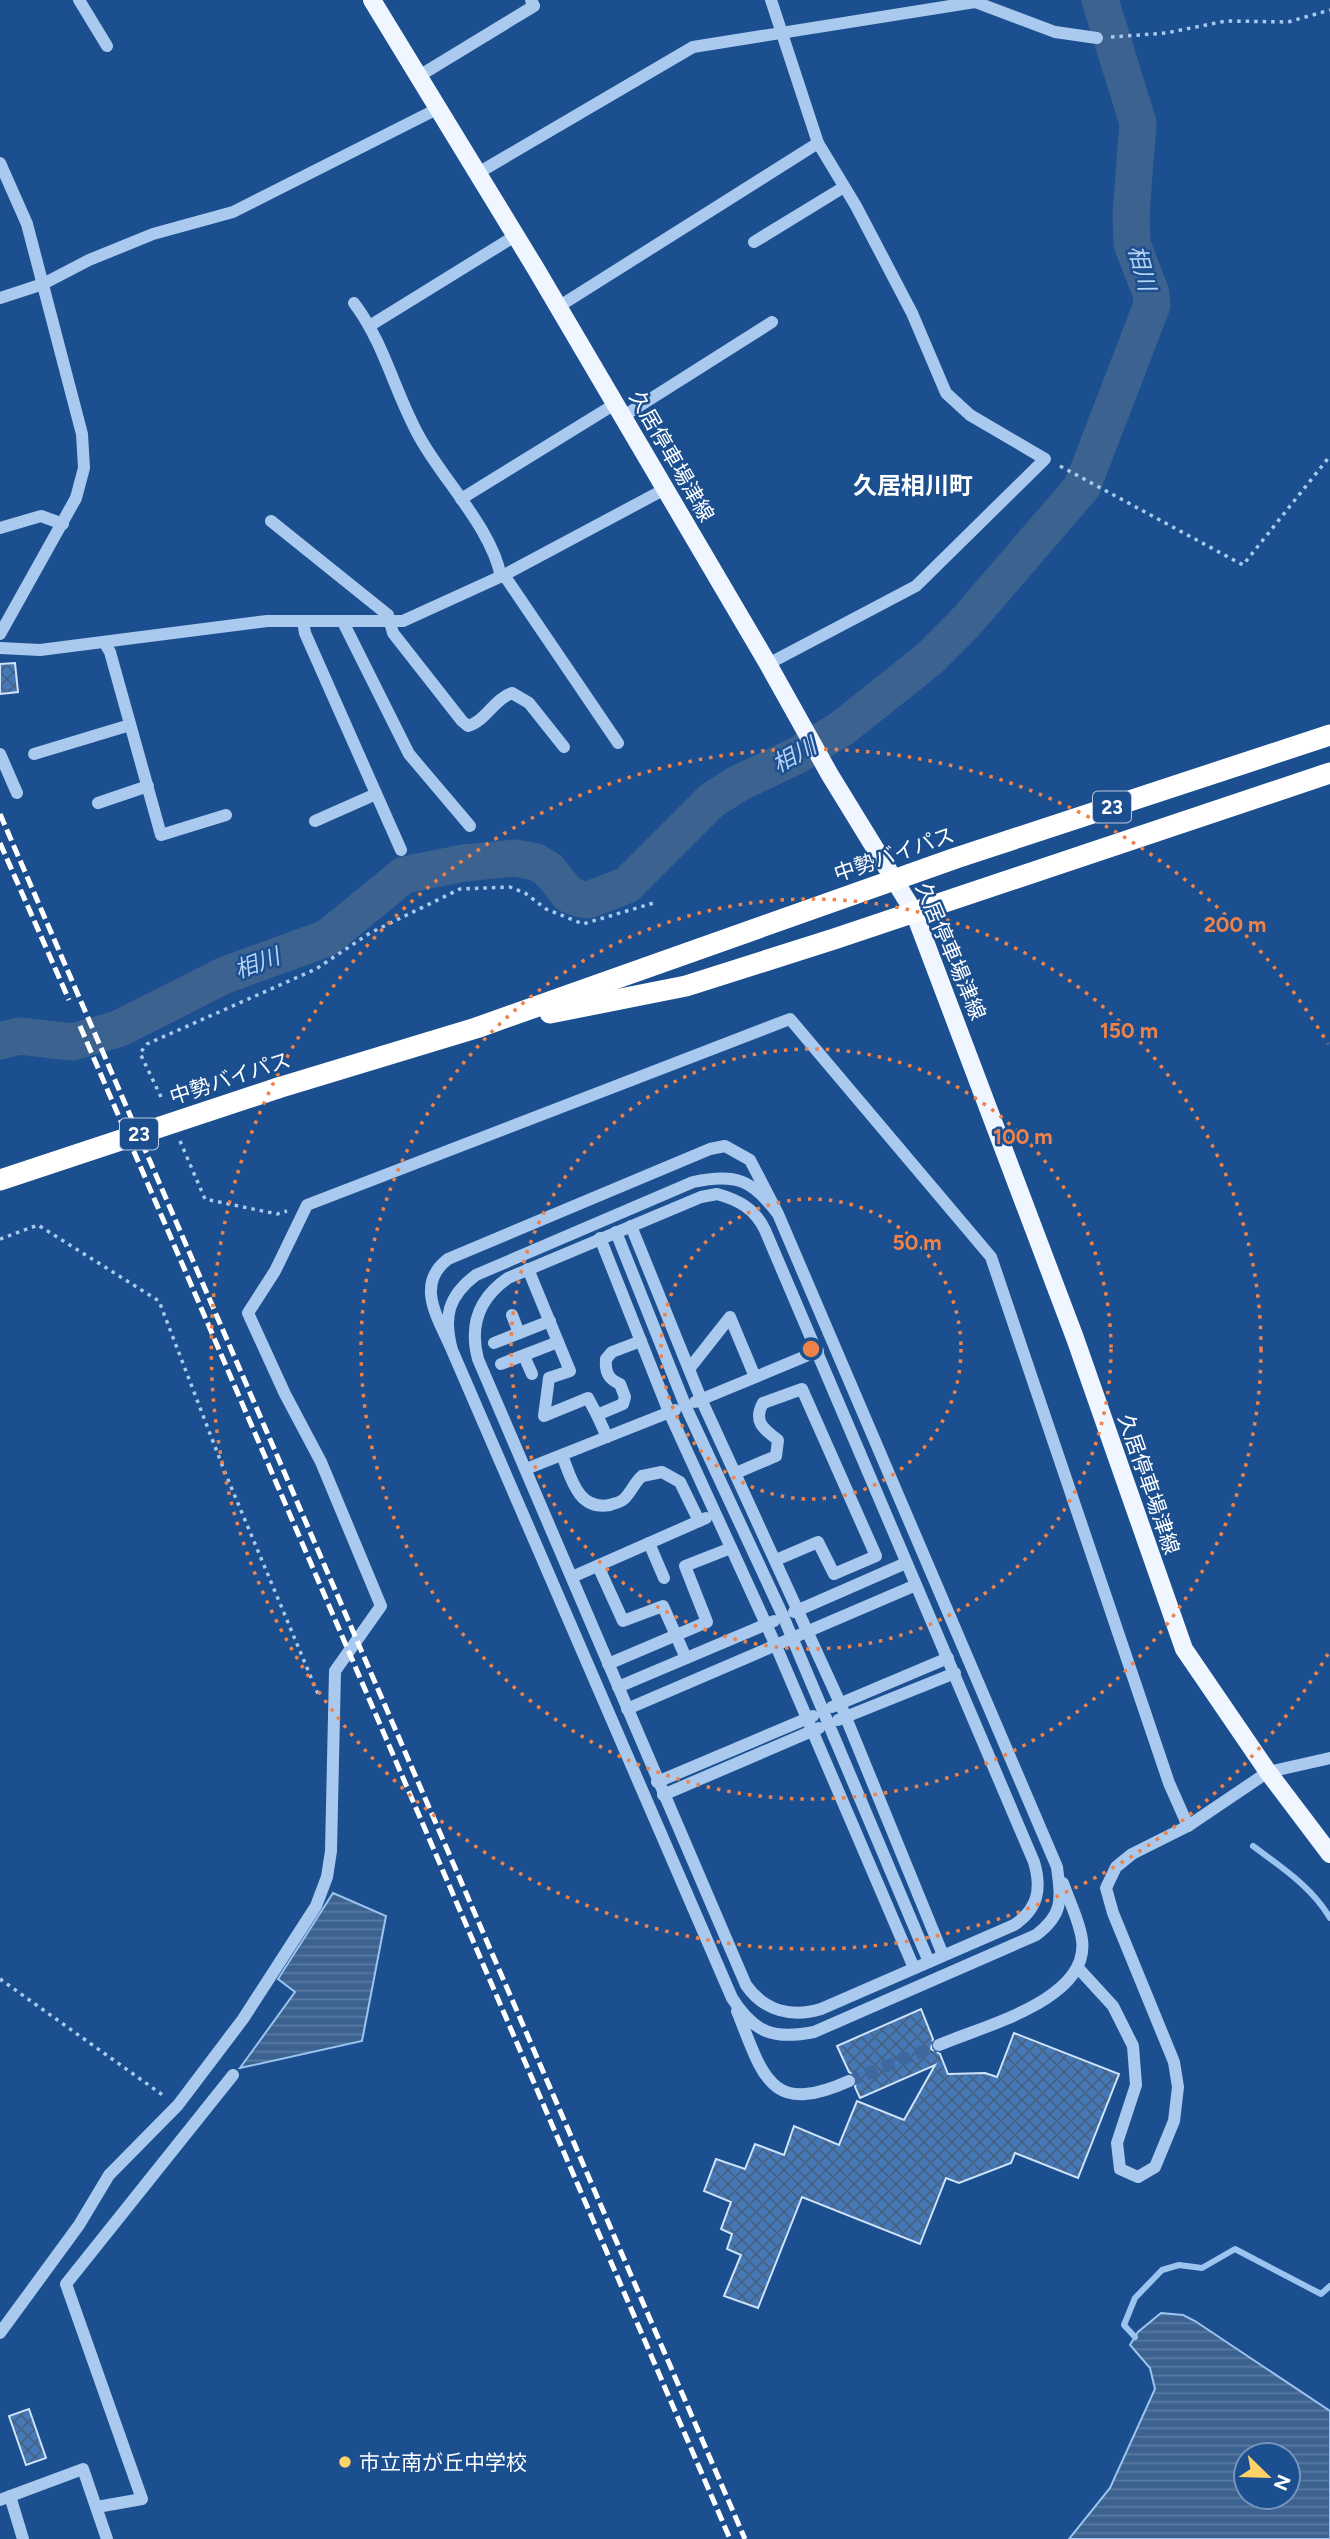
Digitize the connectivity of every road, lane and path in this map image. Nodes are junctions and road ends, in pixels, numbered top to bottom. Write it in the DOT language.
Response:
graph roads {
  1 [pos="79,0"];
  2 [pos="372,0"];
  3 [pos="531,0"];
  4 [pos="771,0"];
  5 [pos="1330,10"];
  6 [pos="780,32"];
  7 [pos="1125,35"];
  8 [pos="1097,38"];
  9 [pos="107,46"];
  10 [pos="419,76"];
  11 [pos="439,108"];
  12 [pos="818,143"];
  13 [pos="0,163"];
  14 [pos="478,173"];
  15 [pos="844,187"];
  16 [pos="515,236"];
  17 [pos="754,242"];
  18 [pos="43,284"];
  19 [pos="0,298"];
  20 [pos="354,303"];
  21 [pos="558,307"];
  22 [pos="772,323"];
  23 [pos="371,325"];
  24 [pos="618,410"];
  25 [pos="1330,456"];
  26 [pos="1070,471"];
  27 [pos="665,489"];
  28 [pos="461,499"];
  29 [pos="271,521"];
  30 [pos="62,524"];
  31 [pos="0,528"];
  32 [pos="503,576"];
  33 [pos="303,621"];
  34 [pos="343,622"];
  35 [pos="392,622"];
  36 [pos="0,634"];
  37 [pos="104,642"];
  38 [pos="0,648"];
  39 [pos="768,664"];
  40 [pos="130,725"];
  41 [pos="1330,736"];
  42 [pos="618,743"];
  43 [pos="564,747"];
  44 [pos="0,754"];
  45 [pos="34,754"];
  46 [pos="1330,773"];
  47 [pos="148,786"];
  48 [pos="17,793"];
  49 [pos="376,794"];
  50 [pos="98,803"];
  51 [pos="226,815"];
  52 [pos="315,821"];
  53 [pos="470,826"];
  54 [pos="401,850"];
  55 [pos="894,879"];
  56 [pos="657,902"];
  57 [pos="914,912"];
  58 [pos="477,1028"];
  59 [pos="161,1097"];
  60 [pos="180,1139"];
  61 [pos="0,1180"];
  62 [pos="307,1205"];
  63 [pos="778,1214"];
  64 [pos="631,1226"];
  65 [pos="616,1232"];
  66 [pos="600,1238"];
  67 [pos="0,1239"];
  68 [pos="528,1269"];
  69 [pos="512,1315"];
  70 [pos="550,1321"];
  71 [pos="519,1333"];
  72 [pos="641,1341"];
  73 [pos="558,1342"];
  74 [pos="494,1343"];
  75 [pos="452,1350"];
  76 [pos="818,1351"];
  77 [pos="524,1356"];
  78 [pos="501,1364"];
  79 [pos="689,1369"];
  80 [pos="531,1374"];
  81 [pos="755,1377"];
  82 [pos="701,1399"];
  83 [pos="685,1405"];
  84 [pos="669,1412"];
  85 [pos="597,1415"];
  86 [pos="607,1437"];
  87 [pos="562,1455"];
  88 [pos="526,1469"];
  89 [pos="736,1473"];
  90 [pos="716,1514"];
  91 [pos="699,1521"];
  92 [pos="649,1543"];
  93 [pos="731,1548"];
  94 [pos="776,1560"];
  95 [pos="905,1563"];
  96 [pos="598,1566"];
  97 [pos="572,1577"];
  98 [pos="664,1578"];
  99 [pos="916,1585"];
  100 [pos="799,1610"];
  101 [pos="783,1616"];
  102 [pos="767,1624"];
  103 [pos="808,1631"];
  104 [pos="676,1635"];
  105 [pos="792,1639"];
  106 [pos="776,1646"];
  107 [pos="686,1658"];
  108 [pos="948,1658"];
  109 [pos="608,1664"];
  110 [pos="955,1673"];
  111 [pos="618,1687"];
  112 [pos="840,1703"];
  113 [pos="627,1709"];
  114 [pos="822,1711"];
  115 [pos="845,1716"];
  116 [pos="333,1717"];
  117 [pos="809,1725"];
  118 [pos="828,1725"];
  119 [pos="1330,1758"];
  120 [pos="1268,1772"];
  121 [pos="657,1782"];
  122 [pos="663,1795"];
  123 [pos="1188,1826"];
  124 [pos="1330,1854"];
  125 [pos="1057,1867"];
  126 [pos="943,1955"];
  127 [pos="929,1962"];
  128 [pos="914,1968"];
  129 [pos="1079,1969"];
  130 [pos="0,1979"];
  131 [pos="732,1998"];
  132 [pos="939,2045"];
  133 [pos="233,2075"];
  134 [pos="849,2081"];
  135 [pos="178,2105"];
  136 [pos="0,2333"];
  137 [pos="5,2498"];
  138 [pos="97,2507"];
  139 [pos="23,2539"];
  140 [pos="107,2539"];
  1 -- 9 [label="street"];
  2 -- 10 [label="main road, 久居停車場津線"];
  3 -- 10 [label="street"];
  4 -- 6 [label="street"];
  5 -- 7 [label="path"];
  6 -- 8 [label="street"];
  6 -- 12 [label="street"];
  6 -- 14 [label="street"];
  10 -- 11 [label="main road, 久居停車場津線"];
  11 -- 14 [label="main road, 久居停車場津線"];
  11 -- 18 [label="street"];
  12 -- 15 [label="street"];
  12 -- 21 [label="street"];
  13 -- 18 [label="street"];
  14 -- 16 [label="main road, 久居停車場津線"];
  15 -- 17 [label="street"];
  15 -- 39 [label="street"];
  16 -- 21 [label="main road, 久居停車場津線"];
  16 -- 23 [label="street"];
  18 -- 19 [label="street"];
  18 -- 30 [label="street"];
  20 -- 23 [label="street"];
  21 -- 24 [label="main road, 久居停車場津線"];
  22 -- 24 [label="street"];
  23 -- 28 [label="street"];
  24 -- 27 [label="main road, 久居停車場津線"];
  24 -- 28 [label="street"];
  25 -- 26 [label="path"];
  27 -- 32 [label="street"];
  27 -- 39 [label="main road, 久居停車場津線"];
  28 -- 32 [label="street"];
  29 -- 35 [label="street"];
  30 -- 31 [label="street"];
  30 -- 36 [label="street"];
  32 -- 35 [label="street"];
  32 -- 42 [label="street"];
  33 -- 34 [label="street"];
  33 -- 37 [label="street"];
  33 -- 49 [label="street"];
  34 -- 35 [label="street"];
  34 -- 53 [label="street"];
  35 -- 43 [label="street"];
  37 -- 38 [label="street"];
  37 -- 40 [label="street"];
  39 -- 55 [label="main road, 久居停車場津線"];
  40 -- 45 [label="street"];
  40 -- 47 [label="street"];
  41 -- 55 [label="highway, 中勢バイパス / 23"];
  44 -- 48 [label="street"];
  46 -- 57 [label="highway, 中勢バイパス / 23"];
  47 -- 50 [label="street"];
  47 -- 51 [label="street"];
  49 -- 52 [label="street"];
  49 -- 54 [label="street"];
  55 -- 57 [label="main road, 久居停車場津線"];
  55 -- 58 [label="highway, 中勢バイパス / 23"];
  56 -- 59 [label="path"];
  57 -- 58 [label="highway, 中勢バイパス / 23"];
  57 -- 120 [label="main road, 久居停車場津線"];
  58 -- 61 [label="highway, 中勢バイパス / 23, bridge"];
  60 -- 62 [label="path"];
  62 -- 116 [label="street"];
  62 -- 123 [label="street"];
  63 -- 75 [label="street"];
  63 -- 75 [label="street"];
  63 -- 125 [label="street"];
  64 -- 65 [label="street"];
  64 -- 76 [label="street"];
  64 -- 79 [label="street"];
  65 -- 66 [label="street"];
  65 -- 83 [label="street"];
  66 -- 68 [label="street"];
  66 -- 72 [label="street"];
  67 -- 116 [label="path"];
  68 -- 70 [label="street"];
  68 -- 88 [label="street"];
  69 -- 71 [label="street"];
  70 -- 71 [label="street"];
  70 -- 73 [label="street"];
  71 -- 74 [label="street"];
  72 -- 84 [label="street"];
  72 -- 85 [label="street"];
  73 -- 77 [label="street"];
  73 -- 85 [label="street"];
  75 -- 131 [label="street"];
  76 -- 81 [label="street"];
  76 -- 95 [label="street"];
  77 -- 78 [label="street"];
  77 -- 80 [label="street"];
  79 -- 81 [label="street"];
  79 -- 82 [label="street"];
  81 -- 82 [label="street"];
  82 -- 83 [label="street"];
  82 -- 89 [label="street"];
  83 -- 84 [label="street"];
  83 -- 101 [label="street"];
  84 -- 86 [label="street"];
  84 -- 90 [label="street"];
  85 -- 86 [label="street"];
  86 -- 87 [label="street"];
  87 -- 88 [label="street"];
  87 -- 91 [label="street"];
  88 -- 97 [label="street"];
  89 -- 94 [label="street"];
  89 -- 94 [label="street"];
  90 -- 91 [label="street"];
  90 -- 93 [label="street"];
  91 -- 92 [label="street"];
  92 -- 96 [label="street"];
  92 -- 98 [label="street"];
  93 -- 102 [label="street"];
  93 -- 104 [label="street"];
  94 -- 100 [label="street"];
  95 -- 99 [label="street"];
  95 -- 100 [label="street"];
  96 -- 97 [label="street"];
  96 -- 104 [label="street"];
  97 -- 109 [label="street"];
  99 -- 103 [label="street"];
  99 -- 108 [label="street"];
  100 -- 101 [label="street"];
  100 -- 103 [label="street"];
  101 -- 102 [label="street"];
  101 -- 105 [label="street"];
  102 -- 106 [label="street"];
  102 -- 107 [label="street"];
  103 -- 105 [label="street"];
  103 -- 112 [label="street"];
  104 -- 107 [label="street"];
  104 -- 109 [label="street"];
  105 -- 106 [label="street"];
  105 -- 114 [label="street"];
  106 -- 113 [label="street"];
  106 -- 117 [label="street"];
  107 -- 111 [label="street"];
  108 -- 110 [label="street"];
  108 -- 112 [label="street"];
  109 -- 111 [label="street"];
  110 -- 115 [label="street"];
  110 -- 126 [label="street"];
  111 -- 113 [label="street"];
  112 -- 114 [label="street"];
  112 -- 115 [label="street"];
  113 -- 121 [label="street"];
  114 -- 117 [label="street"];
  114 -- 118 [label="street"];
  115 -- 118 [label="street"];
  115 -- 126 [label="street"];
  116 -- 135 [label="street"];
  117 -- 118 [label="street"];
  117 -- 121 [label="street"];
  117 -- 122 [label="street"];
  117 -- 128 [label="street"];
  118 -- 127 [label="street"];
  119 -- 120 [label="street"];
  120 -- 123 [label="street"];
  120 -- 124 [label="main road, 久居停車場津線"];
  121 -- 122 [label="street"];
  122 -- 128 [label="street"];
  123 -- 129 [label="street"];
  125 -- 129 [label="street"];
  125 -- 131 [label="street"];
  126 -- 127 [label="street"];
  127 -- 128 [label="street"];
  129 -- 132 [label="street"];
  130 -- 135 [label="path"];
  131 -- 134 [label="street"];
  133 -- 138 [label="street"];
  135 -- 136 [label="street"];
  137 -- 138 [label="street"];
  137 -- 139 [label="street"];
  138 -- 140 [label="street"];
}
